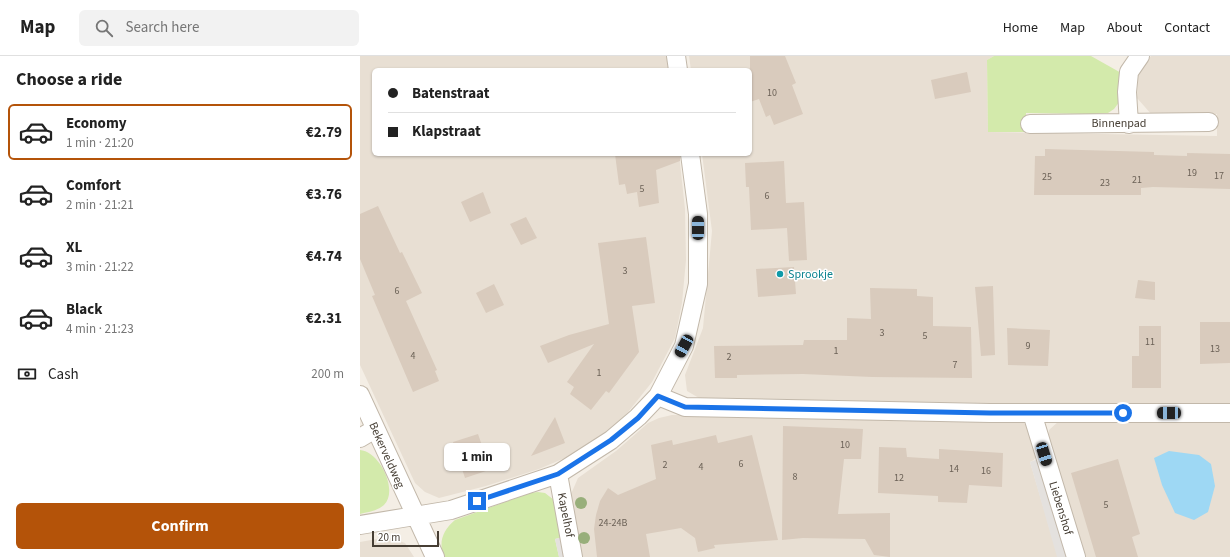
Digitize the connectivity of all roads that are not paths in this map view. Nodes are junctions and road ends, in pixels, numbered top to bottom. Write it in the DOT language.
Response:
graph roads {
  1 [pos="676,56"];
  2 [pos="1140,56"];
  3 [pos="678,68"];
  4 [pos="1209,122"];
  5 [pos="1030,124"];
  6 [pos="1129,124"];
  7 [pos="690,156"];
  8 [pos="360,395"];
  9 [pos="658,396"];
  10 [pos="1032,413"];
  11 [pos="1230,413"];
  12 [pos="375,429"];
  13 [pos="360,438"];
  14 [pos="558,474"];
  15 [pos="415,515"];
  16 [pos="360,525"];
  17 [pos="435,557"];
  18 [pos="573,557"];
  19 [pos="1076,557"];
  1 -- 3 [label="street"];
  2 -- 6 [label="street"];
  4 -- 6 [label="street, Binnenpad"];
  5 -- 6 [label="street, Binnenpad"];
  7 -- 9 [label="street"];
  8 -- 12 [label="street, Bekerveldweg"];
  9 -- 10 [label="street"];
  9 -- 14 [label="street"];
  10 -- 11 [label="street"];
  10 -- 19 [label="street, Liebenshof"];
  12 -- 13 [label="street"];
  12 -- 15 [label="street, Bekerveldweg"];
  14 -- 15 [label="street"];
  14 -- 18 [label="street, Kapelhof"];
  15 -- 16 [label="street"];
  15 -- 17 [label="street"];
}
